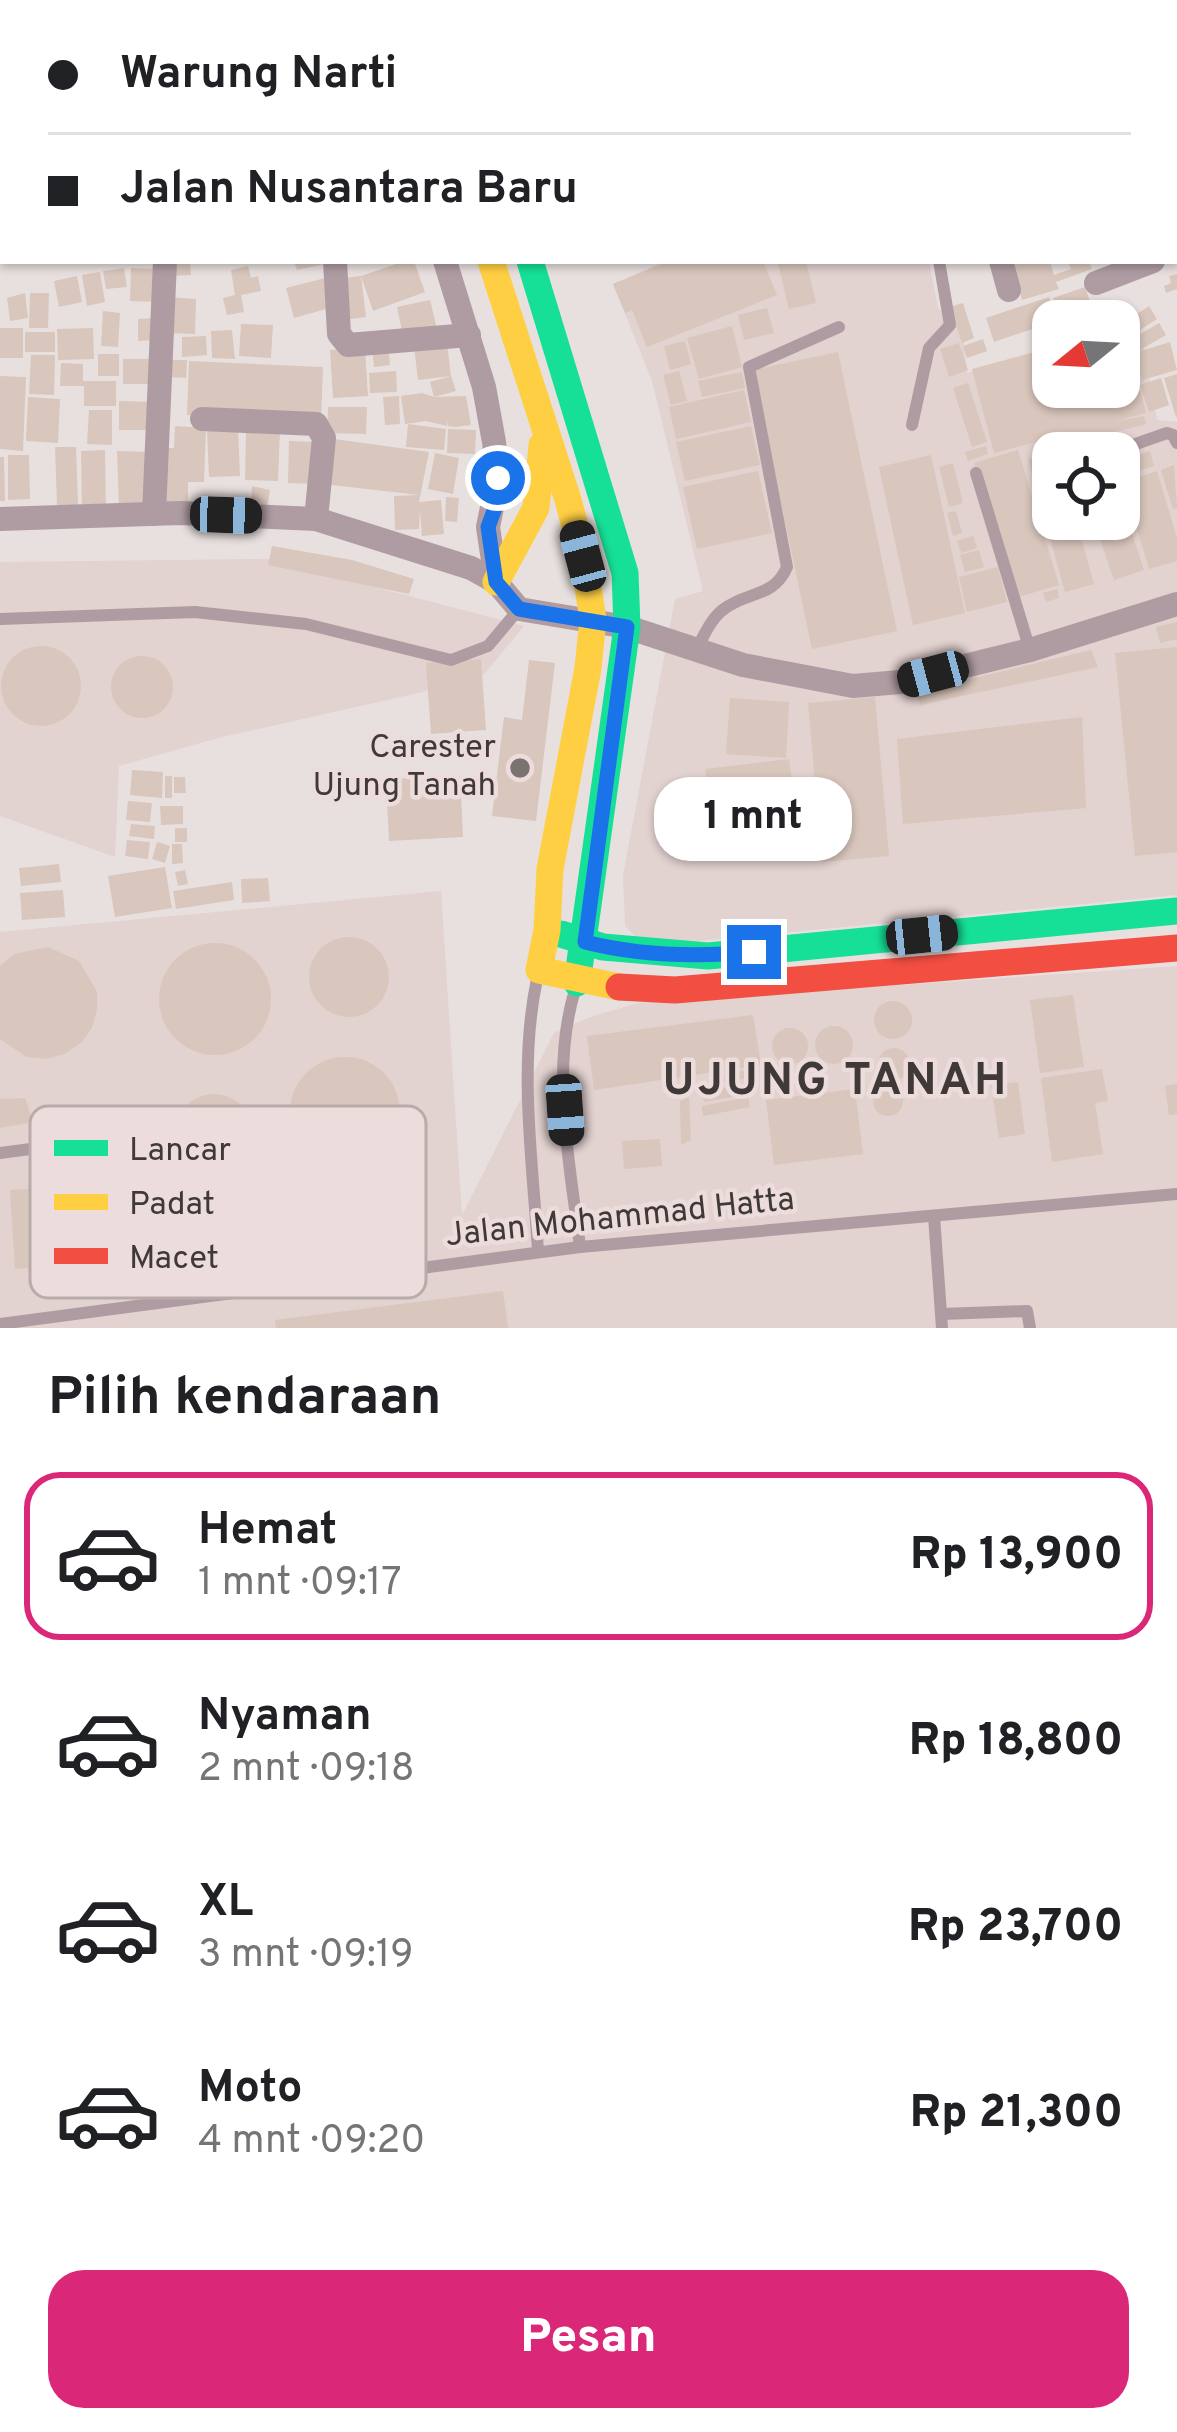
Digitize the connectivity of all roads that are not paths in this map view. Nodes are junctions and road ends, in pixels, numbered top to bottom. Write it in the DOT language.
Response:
graph roads {
  1 [pos="165,264"];
  2 [pos="334,264"];
  3 [pos="446,264"];
  4 [pos="492,264"];
  5 [pos="531,264"];
  6 [pos="940,264"];
  7 [pos="1002,264"];
  8 [pos="1144,264"];
  9 [pos="1096,283"];
  10 [pos="1009,290"];
  11 [pos="839,327"];
  12 [pos="469,335"];
  13 [pos="202,419"];
  14 [pos="544,425"];
  15 [pos="912,425"];
  16 [pos="1140,443"];
  17 [pos="1177,443"];
  18 [pos="976,473"];
  19 [pos="154,514"];
  20 [pos="0,519"];
  21 [pos="316,519"];
  22 [pos="496,582"];
  23 [pos="1177,604"];
  24 [pos="519,609"];
  25 [pos="592,619"];
  26 [pos="0,620"];
  27 [pos="627,627"];
  28 [pos="696,650"];
  29 [pos="1030,650"];
  30 [pos="1177,911"];
  31 [pos="1004,926"];
  32 [pos="547,930"];
  33 [pos="585,942"];
  34 [pos="1177,948"];
  35 [pos="1007,962"];
  36 [pos="539,970"];
  37 [pos="577,983"];
  38 [pos="30,1149"];
  39 [pos="0,1153"];
  40 [pos="1177,1194"];
  41 [pos="934,1216"];
  42 [pos="580,1247"];
  43 [pos="538,1252"];
  44 [pos="426,1267"];
  45 [pos="194,1298"];
  46 [pos="941,1321"];
  47 [pos="0,1324"];
  48 [pos="1030,1328"];
  1 -- 19 [label="street"];
  2 -- 12 [label="street"];
  3 -- 12 [label="street"];
  4 -- 14 [label="highway"];
  5 -- 27 [label="highway"];
  6 -- 15 [label="lane"];
  7 -- 10 [label="street"];
  8 -- 9 [label="street"];
  11 -- 28 [label="lane"];
  12 -- 22 [label="street"];
  13 -- 21 [label="street"];
  14 -- 22 [label="highway"];
  14 -- 25 [label="highway"];
  16 -- 17 [label="lane"];
  18 -- 29 [label="lane"];
  19 -- 20 [label="street"];
  19 -- 21 [label="street"];
  21 -- 22 [label="street"];
  22 -- 24 [label="street"];
  23 -- 29 [label="street"];
  24 -- 25 [label="street"];
  24 -- 26 [label="lane"];
  25 -- 27 [label="street"];
  25 -- 32 [label="highway"];
  27 -- 28 [label="street"];
  27 -- 33 [label="highway"];
  28 -- 29 [label="street"];
  30 -- 31 [label="highway"];
  31 -- 33 [label="highway"];
  31 -- 35 [label="highway"];
  32 -- 33 [label="highway"];
  32 -- 36 [label="highway"];
  33 -- 37 [label="highway"];
  34 -- 35 [label="highway"];
  35 -- 37 [label="highway"];
  36 -- 37 [label="highway"];
  36 -- 43 [label="lane"];
  37 -- 42 [label="lane"];
  38 -- 39 [label="lane"];
  40 -- 41 [label="lane, Jalan Mohammad Hatta"];
  41 -- 42 [label="lane, Jalan Mohammad Hatta"];
  41 -- 46 [label="lane"];
  42 -- 43 [label="lane, Jalan Mohammad Hatta"];
  43 -- 44 [label="lane, Jalan Mohammad Hatta"];
  45 -- 47 [label="lane, Jalan Mohammad Hatta"];
  46 -- 48 [label="lane"];
}
